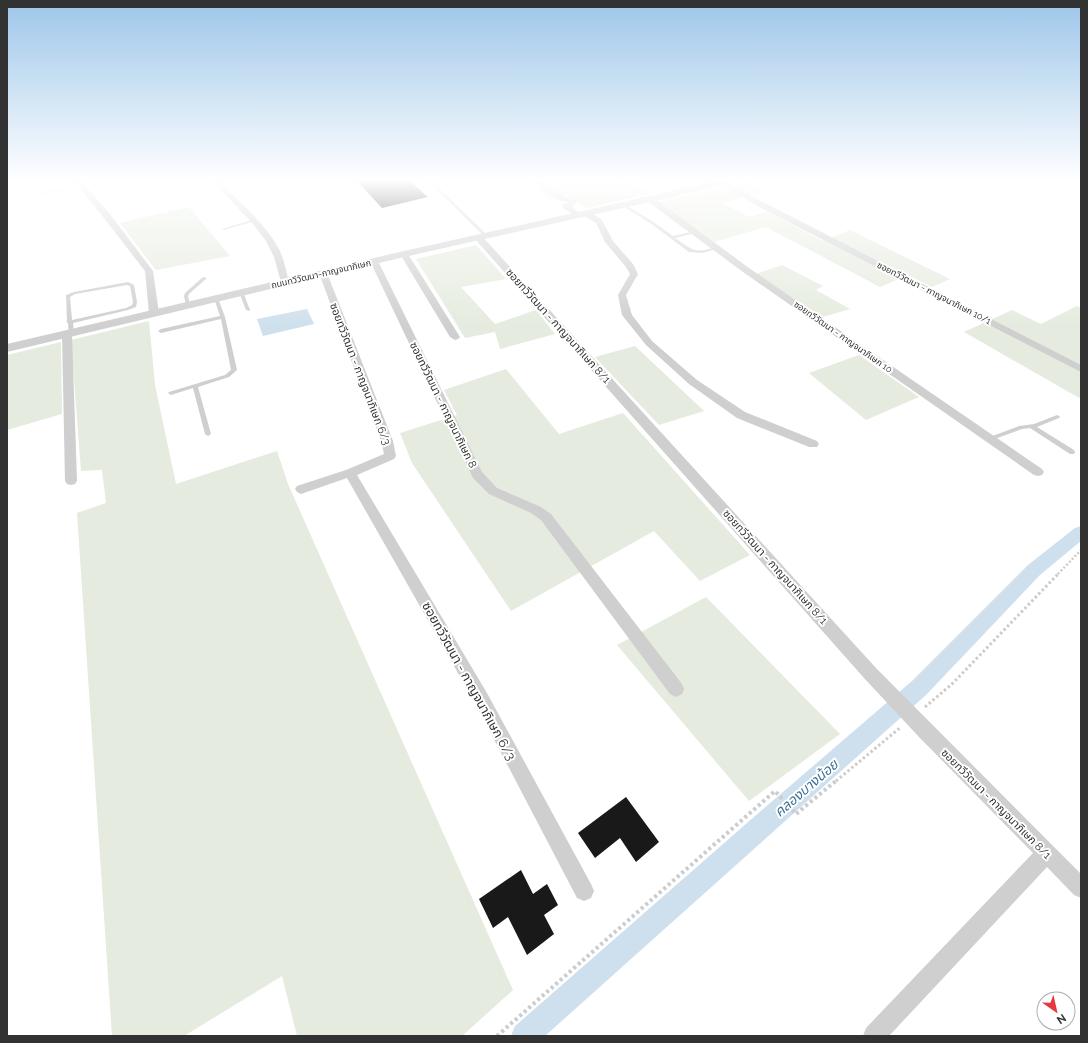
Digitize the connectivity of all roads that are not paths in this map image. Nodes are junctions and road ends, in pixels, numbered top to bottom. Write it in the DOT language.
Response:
graph roads {
  1 [pos="117,230"];
  2 [pos="261,230"];
  3 [pos="476,230"];
  4 [pos="510,230"];
  5 [pos="603,230"];
  6 [pos="662,230"];
  7 [pos="691,230"];
  8 [pos="810,230"];
  9 [pos="694,232"];
  10 [pos="482,236"];
  11 [pos="673,237"];
  12 [pos="718,248"];
  13 [pos="404,254"];
  14 [pos="374,261"];
  15 [pos="323,273"];
  16 [pos="205,278"];
  17 [pos="285,282"];
  18 [pos="241,292"];
  19 [pos="216,298"];
  20 [pos="188,305"];
  21 [pos="248,310"];
  22 [pos="154,313"];
  23 [pos="223,317"];
  24 [pos="69,329"];
  25 [pos="161,330"];
  26 [pos="455,337"];
  27 [pos="7,348"];
  28 [pos="1081,369"];
  29 [pos="195,385"];
  30 [pos="170,393"];
  31 [pos="1057,417"];
  32 [pos="1031,426"];
  33 [pos="208,434"];
  34 [pos="989,439"];
  35 [pos="813,444"];
  36 [pos="1072,452"];
  37 [pos="1038,472"];
  38 [pos="350,473"];
  39 [pos="71,481"];
  40 [pos="301,489"];
  41 [pos="676,689"];
  42 [pos="1046,854"];
  43 [pos="1081,888"];
  44 [pos="584,891"];
  45 [pos="874,1036"];
  1 -- 22 [label="street"];
  2 -- 17 [label="street"];
  3 -- 10 [label="lane"];
  4 -- 10 [label="street, ถนนทวีวัฒนา-กาญจนาภิเษก"];
  5 -- 35 [label="street"];
  6 -- 11 [label="lane"];
  7 -- 9 [label="street, ซอยทวีวัฒนา - กาญจนาภิเษก 10"];
  8 -- 28 [label="street, ซอยทวีวัฒนา - กาญจนาภิเษก 10/1"];
  9 -- 11 [label="lane"];
  9 -- 12 [label="street, ซอยทวีวัฒนา - กาญจนาภิเษก 10"];
  10 -- 13 [label="street, ถนนทวีวัฒนา-กาญจนาภิเษก"];
  10 -- 42 [label="street, ซอยทวีวัฒนา - กาญจนาภิเษก 8/1"];
  11 -- 12 [label="lane"];
  12 -- 34 [label="street, ซอยทวีวัฒนา - กาญจนาภิเษก 10"];
  13 -- 14 [label="street, ถนนทวีวัฒนา-กาญจนาภิเษก"];
  13 -- 26 [label="street"];
  14 -- 15 [label="street, ถนนทวีวัฒนา-กาญจนาภิเษก"];
  14 -- 41 [label="street, ซอยทวีวัฒนา - กาญจนาภิเษก 8"];
  15 -- 17 [label="street, ถนนทวีวัฒนา-กาญจนาภิเษก"];
  15 -- 38 [label="street, ซอยทวีวัฒนา - กาญจนาภิเษก 6/3"];
  16 -- 20 [label="lane"];
  17 -- 18 [label="street, ถนนทวีวัฒนา-กาญจนาภิเษก"];
  18 -- 19 [label="street, ถนนทวีวัฒนา-กาญจนาภิเษก"];
  18 -- 21 [label="lane"];
  19 -- 20 [label="street, ถนนทวีวัฒนา-กาญจนาภิเษก"];
  19 -- 23 [label="lane"];
  20 -- 22 [label="street, ถนนทวีวัฒนา-กาญจนาภิเษก"];
  22 -- 24 [label="street, ถนนทวีวัฒนา-กาญจนาภิเษก"];
  23 -- 25 [label="lane"];
  23 -- 29 [label="lane"];
  24 -- 24 [label="lane"];
  24 -- 27 [label="street, ถนนทวีวัฒนา-กาญจนาภิเษก"];
  24 -- 39 [label="street"];
  29 -- 30 [label="lane"];
  29 -- 33 [label="lane"];
  31 -- 32 [label="lane"];
  32 -- 34 [label="lane"];
  32 -- 36 [label="lane"];
  34 -- 37 [label="street, ซอยทวีวัฒนา - กาญจนาภิเษก 10"];
  38 -- 40 [label="street, ซอยทวีวัฒนา - กาญจนาภิเษก 6/3"];
  38 -- 44 [label="street, ซอยทวีวัฒนา - กาญจนาภิเษก 6/3"];
  42 -- 43 [label="street, ซอยทวีวัฒนา - กาญจนาภิเษก 8/1"];
  42 -- 45 [label="street"];
}
